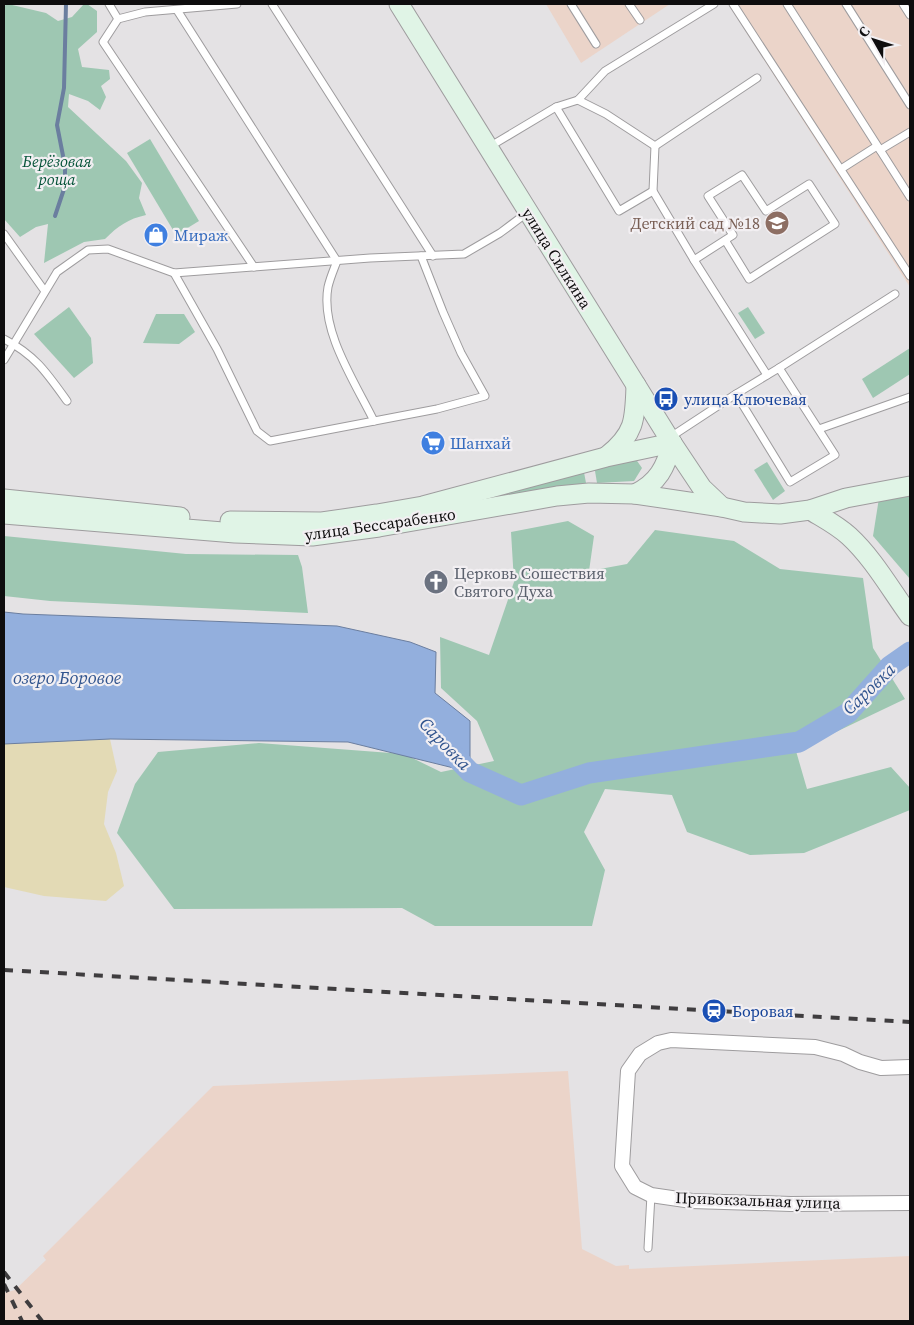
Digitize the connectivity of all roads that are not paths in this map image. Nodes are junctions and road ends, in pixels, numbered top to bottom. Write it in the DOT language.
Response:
graph roads {
  1 [pos="109,4"];
  2 [pos="237,4"];
  3 [pos="272,4"];
  4 [pos="399,4"];
  5 [pos="571,4"];
  6 [pos="629,4"];
  7 [pos="714,4"];
  8 [pos="733,4"];
  9 [pos="787,4"];
  10 [pos="846,4"];
  11 [pos="903,4"];
  12 [pos="177,10"];
  13 [pos="910,15"];
  14 [pos="118,19"];
  15 [pos="640,20"];
  16 [pos="596,44"];
  17 [pos="757,78"];
  18 [pos="578,100"];
  19 [pos="910,105"];
  20 [pos="556,107"];
  21 [pos="910,132"];
  22 [pos="655,146"];
  23 [pos="488,147"];
  24 [pos="879,148"];
  25 [pos="841,169"];
  26 [pos="653,191"];
  27 [pos="910,197"];
  28 [pos="528,212"];
  29 [pos="4,234"];
  30 [pos="725,240"];
  31 [pos="421,256"];
  32 [pos="433,256"];
  33 [pos="694,260"];
  34 [pos="337,261"];
  35 [pos="254,267"];
  36 [pos="174,273"];
  37 [pos="910,276"];
  38 [pos="44,290"];
  39 [pos="895,294"];
  40 [pos="4,339"];
  41 [pos="14,344"];
  42 [pos="4,360"];
  43 [pos="779,368"];
  44 [pos="767,375"];
  45 [pos="636,385"];
  46 [pos="736,394"];
  47 [pos="910,397"];
  48 [pos="67,401"];
  49 [pos="374,420"];
  50 [pos="819,429"];
  51 [pos="670,441"];
  52 [pos="606,457"];
  53 [pos="910,486"];
  54 [pos="635,494"];
  55 [pos="4,499"];
  56 [pos="722,507"];
  57 [pos="810,510"];
  58 [pos="4,514"];
  59 [pos="132,519"];
  60 [pos="910,616"];
  61 [pos="910,1067"];
  62 [pos="651,1195"];
  63 [pos="910,1203"];
  64 [pos="648,1248"];
  1 -- 14 [label="lane"];
  2 -- 12 [label="lane"];
  3 -- 32 [label="lane"];
  4 -- 23 [label="main road, улица Силкина"];
  5 -- 16 [label="lane"];
  6 -- 15 [label="lane"];
  7 -- 18 [label="lane"];
  8 -- 25 [label="lane"];
  9 -- 24 [label="lane"];
  10 -- 19 [label="lane"];
  11 -- 13 [label="lane"];
  12 -- 14 [label="lane"];
  12 -- 34 [label="lane"];
  14 -- 35 [label="lane"];
  17 -- 22 [label="lane"];
  18 -- 20 [label="lane"];
  18 -- 22 [label="lane"];
  20 -- 23 [label="lane"];
  20 -- 26 [label="lane"];
  21 -- 24 [label="lane"];
  22 -- 26 [label="lane"];
  23 -- 28 [label="main road, улица Силкина"];
  24 -- 25 [label="lane"];
  24 -- 27 [label="lane"];
  25 -- 37 [label="lane"];
  26 -- 33 [label="lane"];
  28 -- 32 [label="lane"];
  28 -- 45 [label="main road, улица Силкина"];
  29 -- 38 [label="lane"];
  30 -- 30 [label="lane"];
  30 -- 33 [label="lane"];
  31 -- 32 [label="lane"];
  31 -- 34 [label="lane"];
  31 -- 49 [label="lane"];
  33 -- 44 [label="lane"];
  34 -- 35 [label="lane"];
  34 -- 49 [label="lane"];
  35 -- 36 [label="lane"];
  36 -- 38 [label="lane"];
  36 -- 49 [label="lane"];
  38 -- 41 [label="lane"];
  39 -- 43 [label="lane"];
  40 -- 41 [label="lane"];
  41 -- 42 [label="lane"];
  41 -- 48 [label="lane"];
  43 -- 44 [label="lane"];
  43 -- 50 [label="lane"];
  44 -- 46 [label="lane"];
  45 -- 51 [label="main road, улица Силкина"];
  45 -- 52 [label="main road, улица Бессарабенко"];
  46 -- 50 [label="lane"];
  46 -- 51 [label="lane"];
  47 -- 50 [label="lane"];
  51 -- 52 [label="main road, улица Бессарабенко"];
  51 -- 54 [label="main road"];
  51 -- 56 [label="main road, улица Силкина"];
  52 -- 59 [label="main road, улица Бессарабенко"];
  53 -- 57 [label="main road, улица Бессарабенко"];
  54 -- 56 [label="main road, улица Бессарабенко"];
  54 -- 59 [label="main road, улица Бессарабенко"];
  55 -- 59 [label="main road, улица Бессарабенко"];
  56 -- 57 [label="main road, улица Бессарабенко"];
  57 -- 60 [label="main road"];
  58 -- 59 [label="main road, улица Бессарабенко"];
  61 -- 62 [label="street, Привокзальная улица"];
  62 -- 63 [label="street, Привокзальная улица"];
  62 -- 64 [label="lane"];
}
